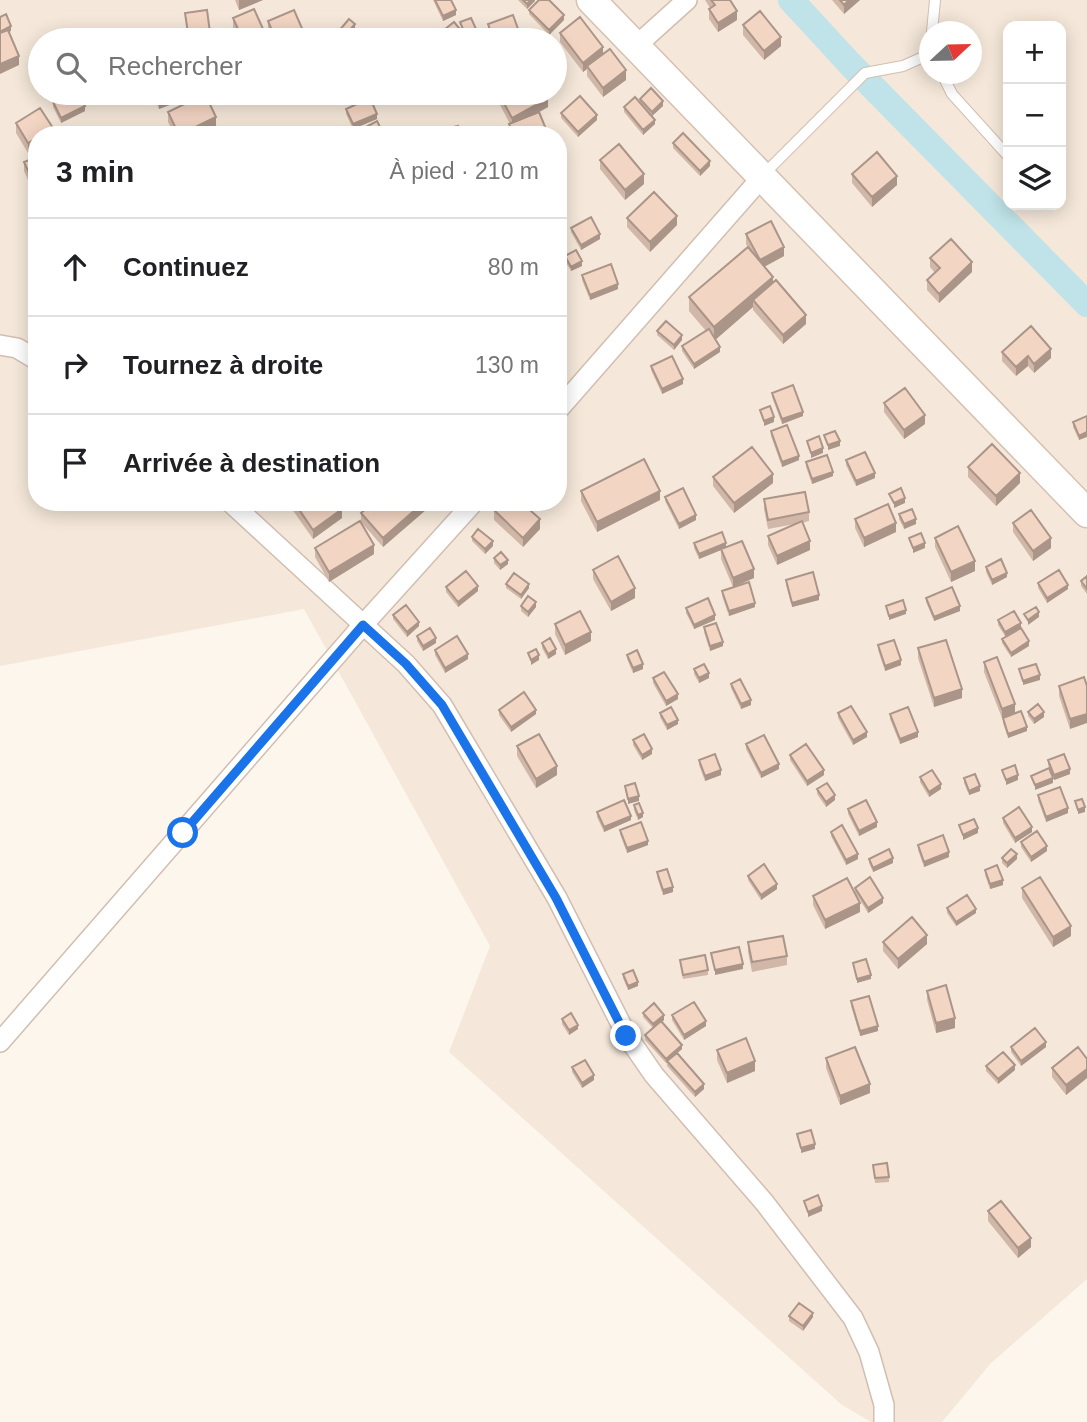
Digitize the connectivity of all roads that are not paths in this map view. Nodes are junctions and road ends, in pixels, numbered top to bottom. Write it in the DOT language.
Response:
graph roads {
  1 [pos="591,0"];
  2 [pos="687,0"];
  3 [pos="934,0"];
  4 [pos="933,21"];
  5 [pos="636,46"];
  6 [pos="919,59"];
  7 [pos="947,84"];
  8 [pos="1003,150"];
  9 [pos="762,177"];
  10 [pos="0,345"];
  11 [pos="28,355"];
  12 [pos="567,400"];
  13 [pos="240,511"];
  14 [pos="466,511"];
  15 [pos="1087,513"];
  16 [pos="363,625"];
  17 [pos="0,1042"];
  18 [pos="884,1422"];
  1 -- 5 [label="street"];
  2 -- 5 [label="street"];
  3 -- 4 [label="lane"];
  5 -- 9 [label="street"];
  6 -- 9 [label="lane"];
  7 -- 8 [label="lane"];
  9 -- 12 [label="street"];
  9 -- 15 [label="street"];
  10 -- 11 [label="street"];
  13 -- 16 [label="street"];
  14 -- 16 [label="street"];
  16 -- 17 [label="street"];
  16 -- 18 [label="street"];
}
